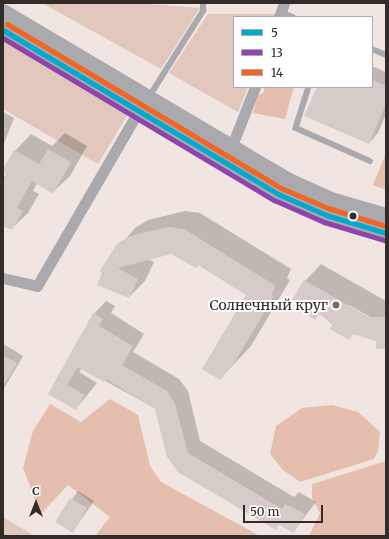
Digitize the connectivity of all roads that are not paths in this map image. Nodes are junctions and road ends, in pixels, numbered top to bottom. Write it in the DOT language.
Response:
graph roads {
  1 [pos="203,3"];
  2 [pos="281,11"];
  3 [pos="3,12"];
  4 [pos="291,16"];
  5 [pos="3,30"];
  6 [pos="373,49"];
  7 [pos="386,55"];
  8 [pos="255,88"];
  9 [pos="309,88"];
  10 [pos="144,103"];
  11 [pos="231,148"];
  12 [pos="370,161"];
  13 [pos="386,216"];
  14 [pos="386,234"];
  15 [pos="3,278"];
  1 -- 10 [label="lane"];
  2 -- 4 [label="lane"];
  3 -- 10 [label="main road"];
  5 -- 10 [label="main road"];
  6 -- 7 [label="lane"];
  8 -- 11 [label="street"];
  9 -- 12 [label="lane"];
  10 -- 11 [label="main road"];
  10 -- 14 [label="main road"];
  10 -- 15 [label="street"];
  11 -- 13 [label="main road"];
}
